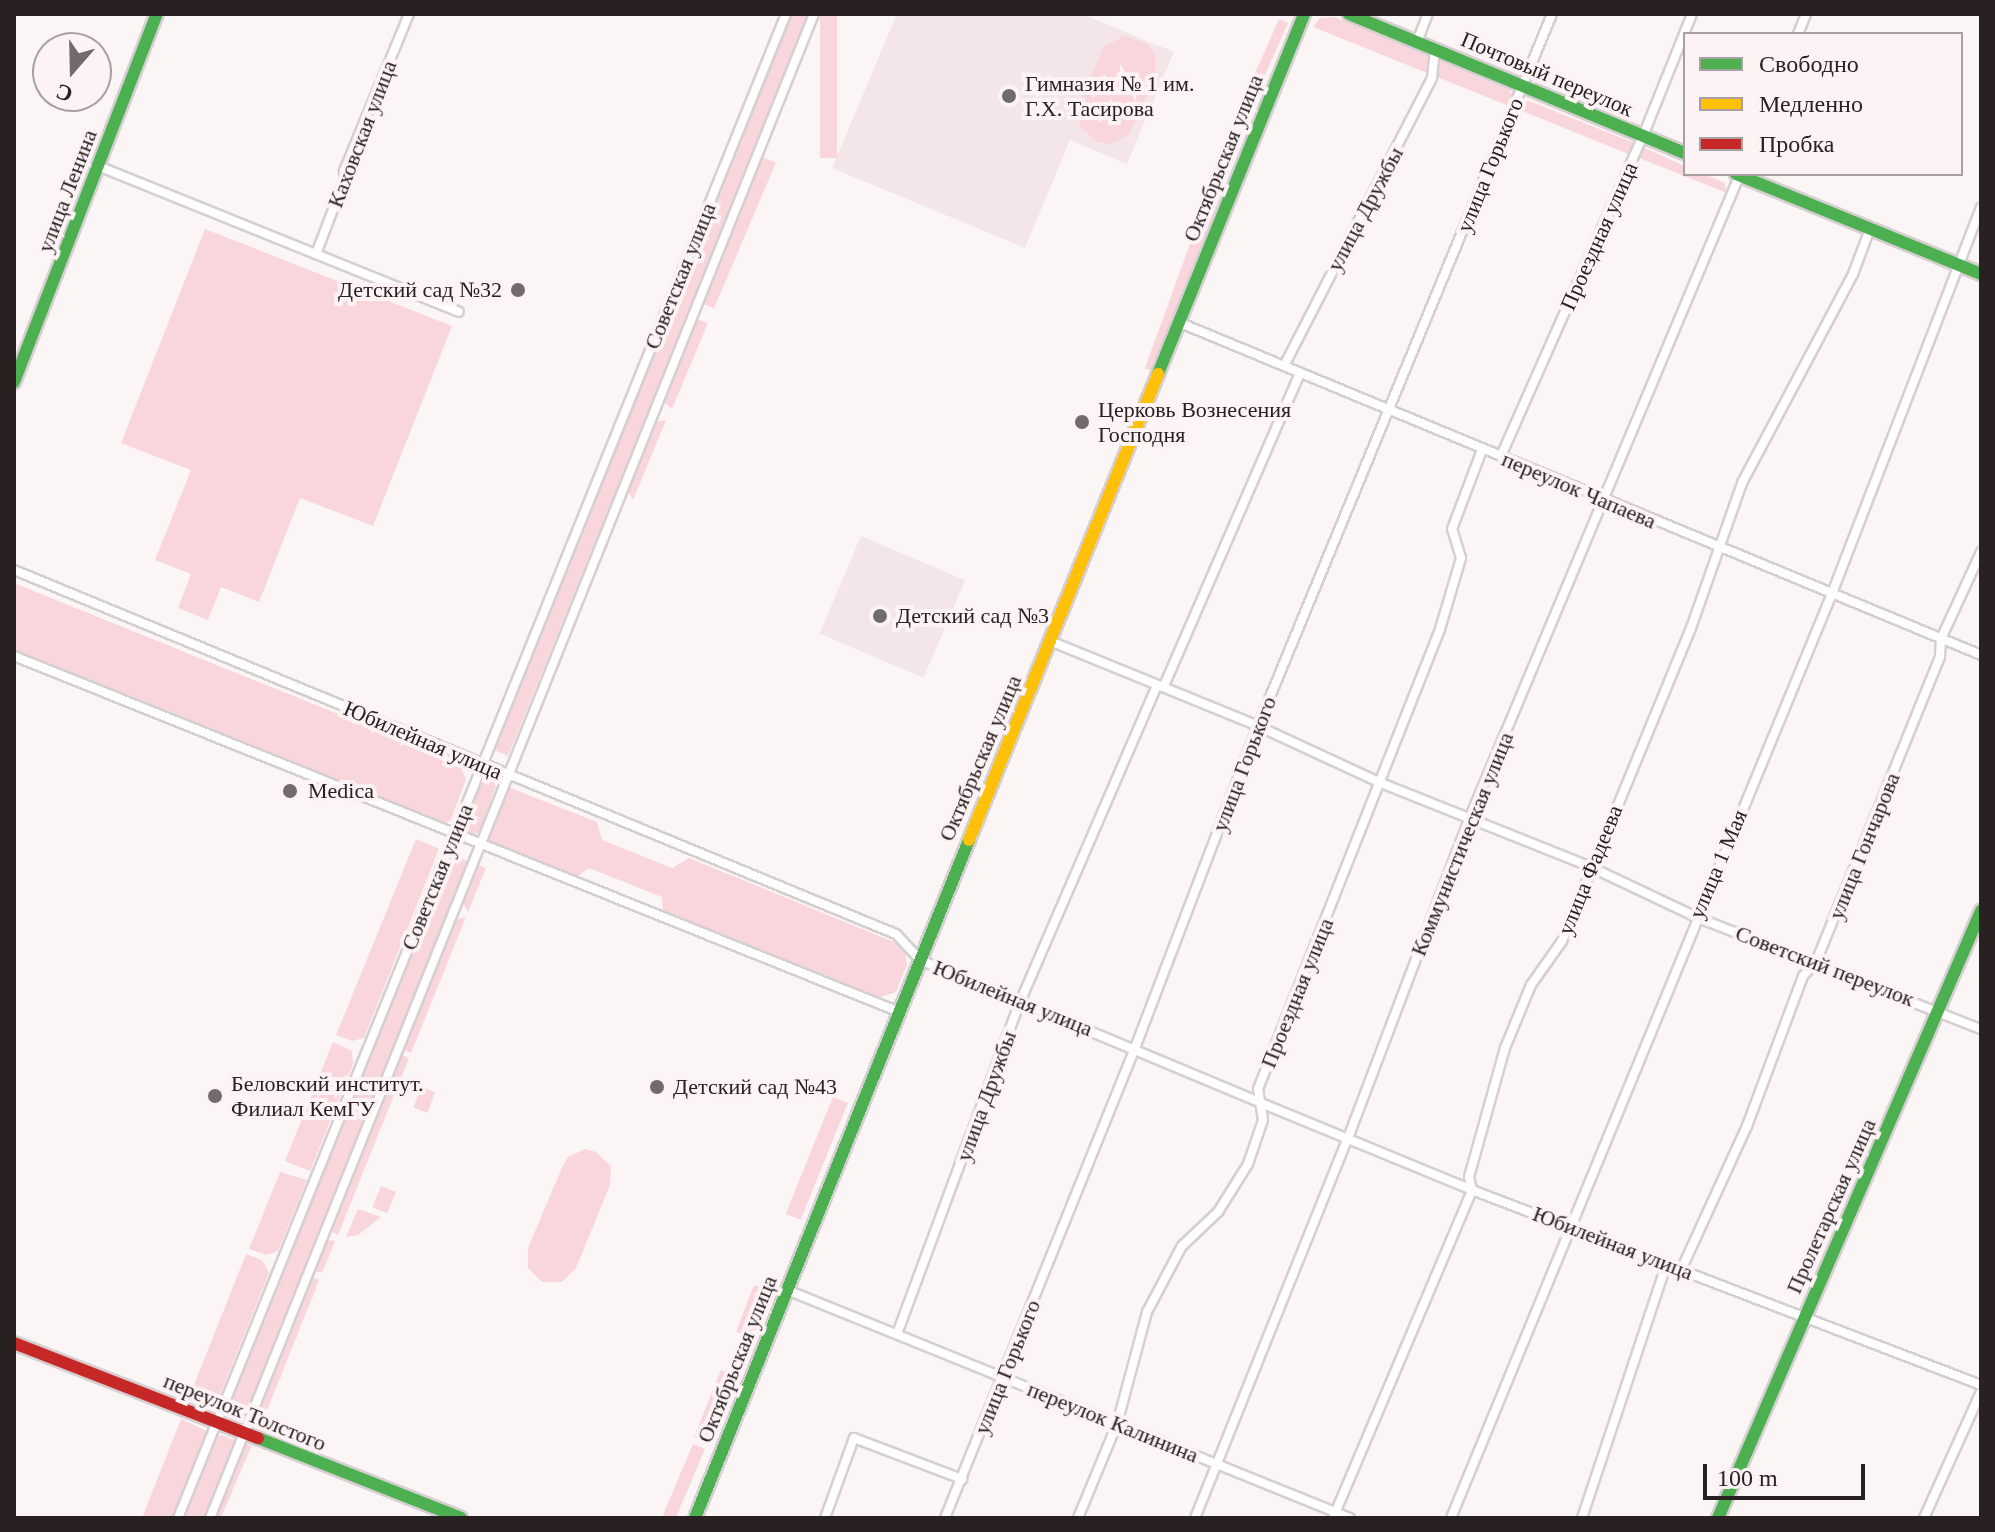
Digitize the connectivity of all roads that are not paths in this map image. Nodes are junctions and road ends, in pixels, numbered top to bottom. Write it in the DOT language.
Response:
graph roads {
  1 [pos="157,14"];
  2 [pos="409,14"];
  3 [pos="786,14"];
  4 [pos="814,14"];
  5 [pos="1304,14"];
  6 [pos="1349,14"];
  7 [pos="1428,14"];
  8 [pos="1552,14"];
  9 [pos="1683,36"];
  10 [pos="1417,42"];
  11 [pos="1435,49"];
  12 [pos="1522,87"];
  13 [pos="1643,136"];
  14 [pos="1683,152"];
  15 [pos="98,166"];
  16 [pos="1738,176"];
  17 [pos="1744,176"];
  18 [pos="1981,208"];
  19 [pos="1870,229"];
  20 [pos="316,254"];
  21 [pos="1958,264"];
  22 [pos="1981,274"];
  23 [pos="459,312"];
  24 [pos="1178,322"];
  25 [pos="1284,366"];
  26 [pos="1299,375"];
  27 [pos="14,382"];
  28 [pos="1390,411"];
  29 [pos="1482,450"];
  30 [pos="1501,456"];
  31 [pos="1602,500"];
  32 [pos="1717,548"];
  33 [pos="1981,552"];
  34 [pos="14,570"];
  35 [pos="1831,596"];
  36 [pos="1941,639"];
  37 [pos="1050,641"];
  38 [pos="1981,655"];
  39 [pos="14,656"];
  40 [pos="1160,685"];
  41 [pos="1258,726"];
  42 [pos="481,764"];
  43 [pos="507,776"];
  44 [pos="1381,783"];
  45 [pos="1470,817"];
  46 [pos="454,836"];
  47 [pos="478,846"];
  48 [pos="1593,868"];
  49 [pos="1981,911"];
  50 [pos="1696,917"];
  51 [pos="919,959"];
  52 [pos="1816,962"];
  53 [pos="1020,1002"];
  54 [pos="1940,1010"];
  55 [pos="897,1011"];
  56 [pos="1981,1029"];
  57 [pos="1135,1048"];
  58 [pos="1261,1103"];
  59 [pos="1348,1138"];
  60 [pos="1472,1190"];
  61 [pos="1572,1228"];
  62 [pos="1666,1265"];
  63 [pos="1682,1268"];
  64 [pos="787,1290"];
  65 [pos="1804,1316"];
  66 [pos="897,1334"];
  67 [pos="14,1343"];
  68 [pos="1004,1378"];
  69 [pos="1981,1385"];
  70 [pos="1981,1392"];
  71 [pos="217,1423"];
  72 [pos="1117,1424"];
  73 [pos="245,1434"];
  74 [pos="1217,1464"];
  75 [pos="962,1479"];
  76 [pos="1334,1515"];
  77 [pos="178,1518"];
  78 [pos="210,1518"];
  79 [pos="461,1518"];
  80 [pos="695,1518"];
  81 [pos="825,1518"];
  82 [pos="945,1518"];
  83 [pos="1078,1518"];
  84 [pos="1195,1518"];
  85 [pos="1350,1518"];
  86 [pos="1451,1518"];
  87 [pos="1582,1518"];
  88 [pos="1718,1518"];
  89 [pos="1924,1518"];
  1 -- 15 [label="street, улица Ленина"];
  2 -- 20 [label="street, Каховская улица"];
  3 -- 42 [label="street, Советская улица"];
  4 -- 43 [label="street, Советская улица"];
  5 -- 24 [label="street, Октябрьская улица"];
  6 -- 10 [label="street, Почтовый переулок"];
  7 -- 10 [label="street"];
  8 -- 12 [label="street, улица Горького"];
  9 -- 13 [label="street, Проездная улица"];
  10 -- 11 [label="street, Почтовый переулок"];
  11 -- 12 [label="street, Почтовый переулок"];
  11 -- 25 [label="street, улица Дружбы"];
  12 -- 13 [label="street, Почтовый переулок"];
  12 -- 28 [label="street, улица Горького"];
  13 -- 14 [label="street, Почтовый переулок"];
  13 -- 30 [label="street, Проездная улица"];
  15 -- 20 [label="street"];
  15 -- 27 [label="street, улица Ленина"];
  16 -- 31 [label="street, Коммунистическая улица"];
  17 -- 19 [label="street"];
  18 -- 21 [label="street, улица 1 Мая"];
  19 -- 21 [label="street"];
  19 -- 32 [label="street, улица Фадеева"];
  20 -- 23 [label="street"];
  21 -- 22 [label="street"];
  21 -- 35 [label="street, улица 1 Мая"];
  24 -- 25 [label="street, переулок Чапаева"];
  24 -- 37 [label="street, Октябрьская улица"];
  25 -- 26 [label="street, переулок Чапаева"];
  26 -- 28 [label="street, переулок Чапаева"];
  26 -- 40 [label="street, улица Дружбы"];
  28 -- 29 [label="street, переулок Чапаева"];
  28 -- 41 [label="street, улица Горького"];
  29 -- 30 [label="street, переулок Чапаева"];
  29 -- 44 [label="street, Проездная улица"];
  30 -- 31 [label="street, переулок Чапаева"];
  31 -- 32 [label="street, переулок Чапаева"];
  31 -- 45 [label="street, Коммунистическая улица"];
  32 -- 35 [label="street, переулок Чапаева"];
  32 -- 48 [label="street, улица Фадеева"];
  33 -- 36 [label="street, улица Гончарова"];
  34 -- 42 [label="street, Юбилейная улица"];
  35 -- 36 [label="street, переулок Чапаева"];
  35 -- 50 [label="street, улица 1 Мая"];
  36 -- 38 [label="street, переулок Чапаева"];
  36 -- 52 [label="street, улица Гончарова"];
  37 -- 40 [label="street, Советский переулок"];
  37 -- 51 [label="street, Октябрьская улица"];
  39 -- 46 [label="street"];
  40 -- 41 [label="street, Советский переулок"];
  40 -- 53 [label="street, улица Дружбы"];
  41 -- 44 [label="street, Советский переулок"];
  41 -- 57 [label="street, улица Горького"];
  42 -- 43 [label="street, Юбилейная улица"];
  42 -- 46 [label="street, Советская улица"];
  43 -- 47 [label="street, Советская улица"];
  43 -- 51 [label="street, Юбилейная улица"];
  44 -- 45 [label="street, Советский переулок"];
  44 -- 58 [label="street, Проездная улица"];
  45 -- 48 [label="street, Советский переулок"];
  45 -- 59 [label="street, Коммунистическая улица"];
  46 -- 47 [label="street"];
  46 -- 71 [label="street, Советская улица"];
  47 -- 55 [label="street"];
  47 -- 73 [label="street, Советская улица"];
  48 -- 50 [label="street, Советский переулок"];
  48 -- 60 [label="street, улица Фадеева"];
  49 -- 54 [label="street, Пролетарская улица"];
  50 -- 52 [label="street, Советский переулок"];
  50 -- 61 [label="street, улица 1 Мая"];
  51 -- 53 [label="street, Юбилейная улица"];
  51 -- 55 [label="street, Октябрьская улица"];
  52 -- 54 [label="street, Советский переулок"];
  52 -- 63 [label="street, улица Гончарова"];
  53 -- 57 [label="street, Юбилейная улица"];
  53 -- 66 [label="street, улица Дружбы"];
  54 -- 56 [label="street, Советский переулок"];
  54 -- 65 [label="street, Пролетарская улица"];
  55 -- 64 [label="street, Октябрьская улица"];
  57 -- 58 [label="street, Юбилейная улица"];
  57 -- 68 [label="street, улица Горького"];
  58 -- 59 [label="street, Юбилейная улица"];
  58 -- 72 [label="street, Проездная улица"];
  59 -- 60 [label="street, Юбилейная улица"];
  59 -- 74 [label="street, Коммунистическая улица"];
  60 -- 61 [label="street, Юбилейная улица"];
  60 -- 76 [label="street, улица Фадеева"];
  61 -- 62 [label="street, Юбилейная улица"];
  61 -- 86 [label="street, улица 1 Мая"];
  62 -- 63 [label="street, Юбилейная улица"];
  62 -- 87 [label="street"];
  63 -- 65 [label="street, Юбилейная улица"];
  64 -- 66 [label="street, переулок Калинина"];
  64 -- 80 [label="street, Октябрьская улица"];
  65 -- 69 [label="street, Юбилейная улица"];
  65 -- 88 [label="street, Пролетарская улица"];
  66 -- 68 [label="street, переулок Калинина"];
  67 -- 71 [label="street, переулок Толстого"];
  68 -- 72 [label="street, переулок Калинина"];
  68 -- 75 [label="street, улица Горького"];
  70 -- 89 [label="street"];
  71 -- 73 [label="street, переулок Толстого"];
  71 -- 77 [label="street, Советская улица"];
  72 -- 74 [label="street, переулок Калинина"];
  72 -- 83 [label="street, Проездная улица"];
  73 -- 78 [label="street, Советская улица"];
  73 -- 79 [label="street, переулок Толстого"];
  74 -- 76 [label="street, переулок Калинина"];
  74 -- 84 [label="street, Коммунистическая улица"];
  75 -- 81 [label="street"];
  75 -- 82 [label="street, улица Горького"];
  76 -- 85 [label="street, переулок Калинина"];
}
